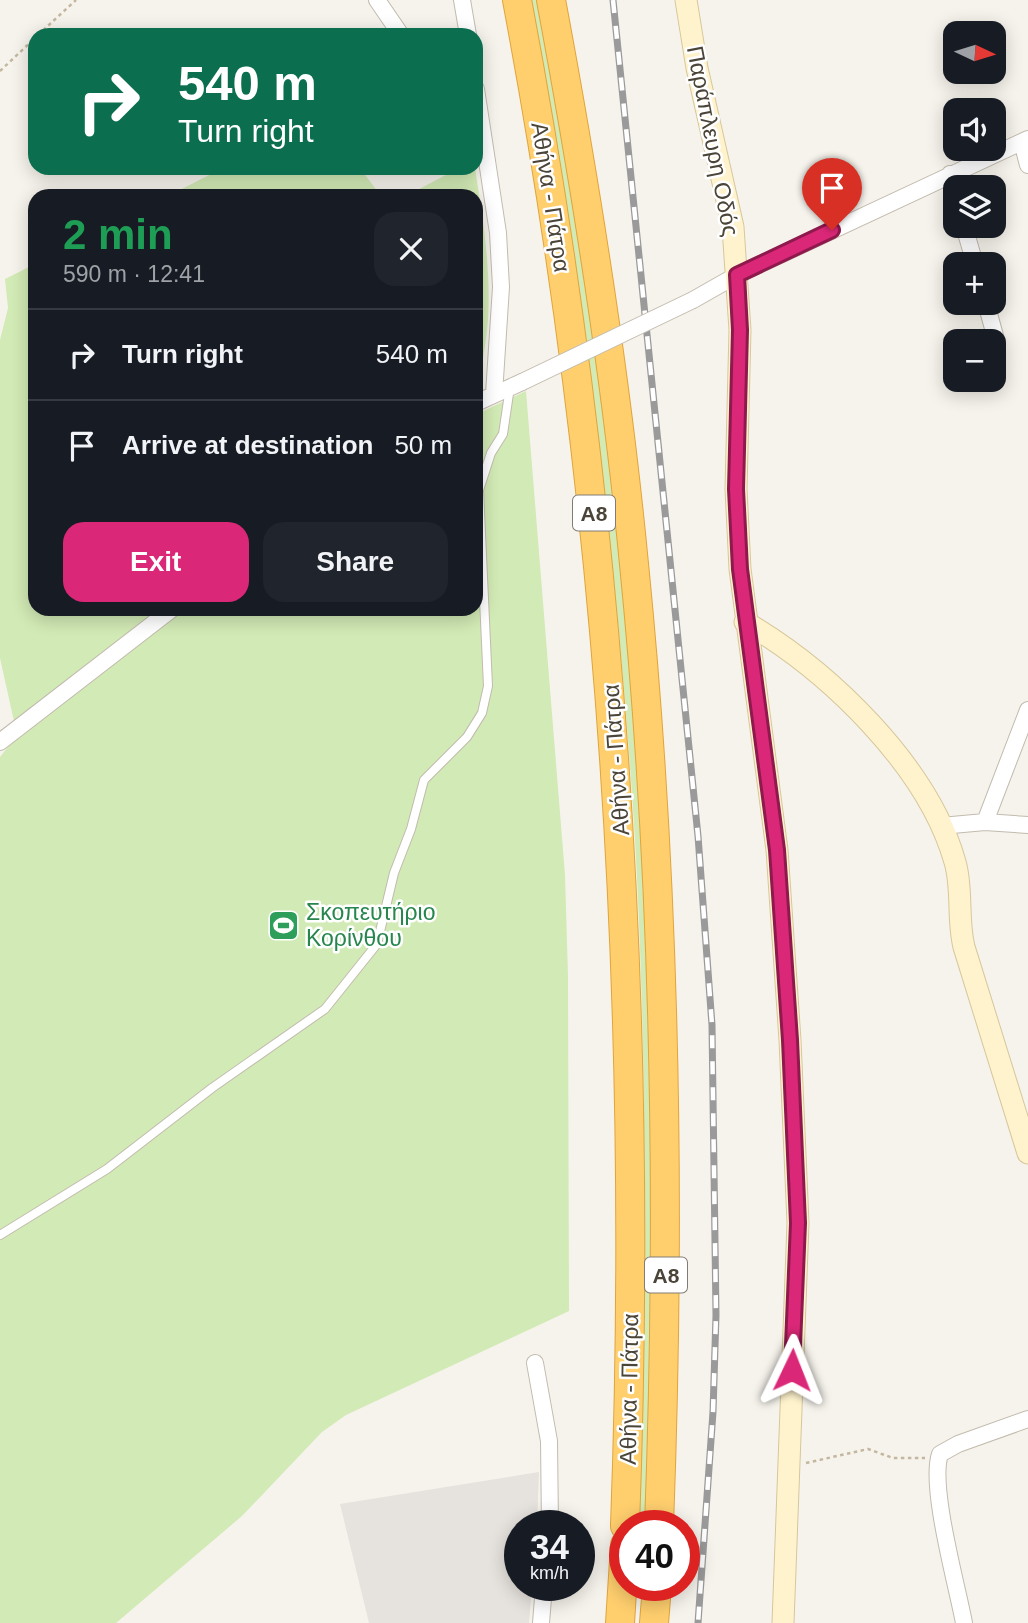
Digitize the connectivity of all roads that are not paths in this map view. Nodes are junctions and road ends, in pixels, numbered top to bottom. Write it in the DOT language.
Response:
graph roads {
  1 [pos="377,0"];
  2 [pos="462,0"];
  3 [pos="517,0"];
  4 [pos="551,0"];
  5 [pos="686,0"];
  6 [pos="396,28"];
  7 [pos="467,28"];
  8 [pos="1025,141"];
  9 [pos="483,142"];
  10 [pos="1028,165"];
  11 [pos="950,174"];
  12 [pos="737,275"];
  13 [pos="516,385"];
  14 [pos="494,394"];
  15 [pos="483,400"];
  16 [pos="483,478"];
  17 [pos="483,577"];
  18 [pos="163,616"];
  19 [pos="745,622"];
  20 [pos="1028,709"];
  21 [pos="0,742"];
  22 [pos="985,822"];
  23 [pos="1028,825"];
  24 [pos="941,826"];
  25 [pos="1028,1153"];
  26 [pos="0,1235"];
  27 [pos="535,1363"];
  28 [pos="1028,1419"];
  29 [pos="550,1510"];
  30 [pos="625,1510"];
  31 [pos="660,1510"];
  32 [pos="543,1601"];
  33 [pos="621,1601"];
  34 [pos="656,1601"];
  35 [pos="541,1623"];
  36 [pos="620,1623"];
  37 [pos="654,1623"];
  38 [pos="783,1623"];
  39 [pos="964,1623"];
  1 -- 6 [label="street"];
  2 -- 7 [label="street"];
  3 -- 30 [label="highway, Αθήνα - Πάτρα / Α8"];
  4 -- 31 [label="highway, Αθήνα - Πάτρα / Α8"];
  5 -- 12 [label="street, Παράπλευρη Οδός"];
  8 -- 10 [label="street"];
  8 -- 11 [label="street"];
  9 -- 14 [label="street"];
  11 -- 12 [label="street"];
  12 -- 13 [label="street, bridge"];
  12 -- 19 [label="street, Παράπλευρη Οδός"];
  13 -- 14 [label="street"];
  13 -- 16 [label="lane"];
  14 -- 15 [label="street"];
  17 -- 26 [label="lane"];
  18 -- 21 [label="street"];
  19 -- 24 [label="street"];
  19 -- 38 [label="street, Παράπλευρη Οδός"];
  20 -- 22 [label="street"];
  22 -- 23 [label="street"];
  22 -- 24 [label="street"];
  24 -- 25 [label="street"];
  27 -- 29 [label="street"];
  28 -- 39 [label="street"];
  32 -- 35 [label="street"];
  33 -- 36 [label="highway"];
  34 -- 37 [label="highway"];
}
